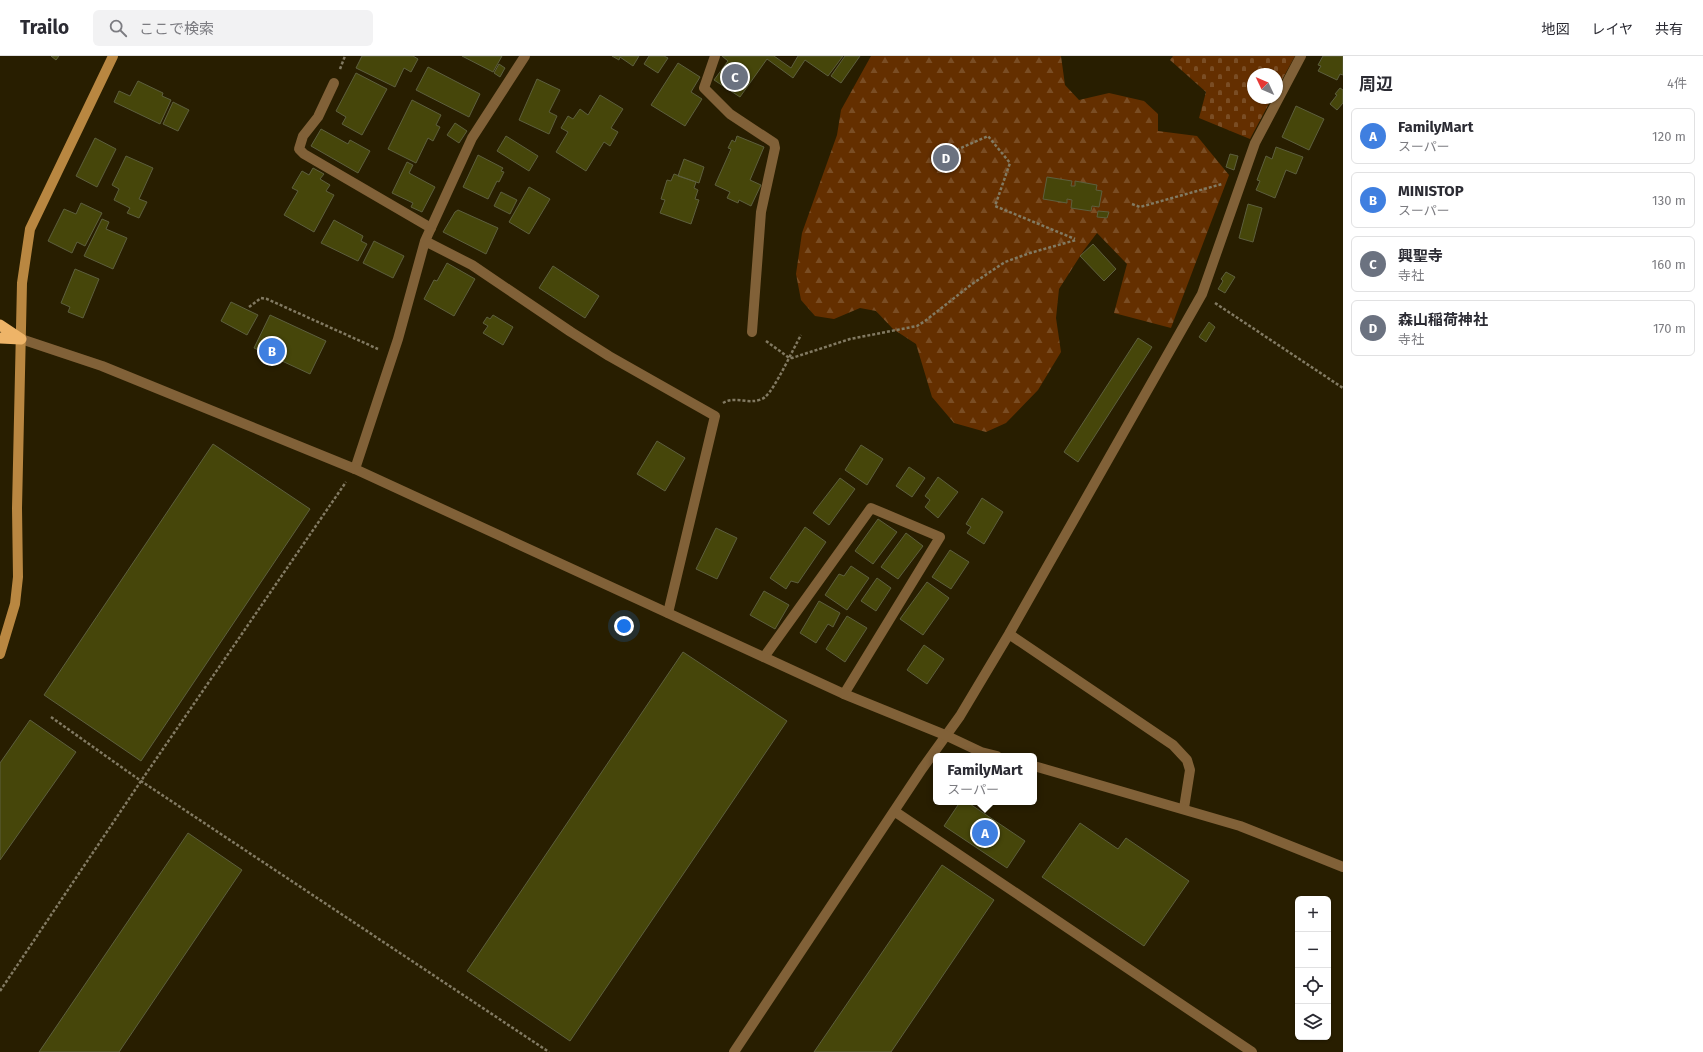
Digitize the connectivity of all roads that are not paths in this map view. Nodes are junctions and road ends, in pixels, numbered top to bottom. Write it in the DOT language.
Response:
graph roads {
  1 [pos="113,56"];
  2 [pos="525,56"];
  3 [pos="715,56"];
  4 [pos="1301,56"];
  5 [pos="334,83"];
  6 [pos="431,228"];
  7 [pos="425,241"];
  8 [pos="0,325"];
  9 [pos="752,332"];
  10 [pos="0,338"];
  11 [pos="21,340"];
  12 [pos="355,469"];
  13 [pos="668,613"];
  14 [pos="1009,634"];
  15 [pos="0,654"];
  16 [pos="764,657"];
  17 [pos="844,694"];
  18 [pos="945,735"];
  19 [pos="985,753"];
  20 [pos="1037,767"];
  21 [pos="1184,808"];
  22 [pos="894,811"];
  23 [pos="1343,867"];
  24 [pos="734,1052"];
  25 [pos="1252,1052"];
  1 -- 11 [label="main road"];
  2 -- 6 [label="street"];
  3 -- 9 [label="street"];
  4 -- 14 [label="street"];
  5 -- 6 [label="street"];
  6 -- 7 [label="street"];
  7 -- 12 [label="street"];
  7 -- 13 [label="street"];
  8 -- 11 [label="highway"];
  10 -- 11 [label="highway"];
  11 -- 12 [label="street"];
  11 -- 15 [label="main road"];
  12 -- 13 [label="street"];
  13 -- 16 [label="street"];
  14 -- 18 [label="street"];
  14 -- 21 [label="street"];
  16 -- 17 [label="street"];
  16 -- 17 [label="street"];
  17 -- 18 [label="street"];
  18 -- 19 [label="street"];
  18 -- 22 [label="street"];
  20 -- 21 [label="street"];
  21 -- 23 [label="street"];
  22 -- 24 [label="street"];
  22 -- 25 [label="street"];
}
